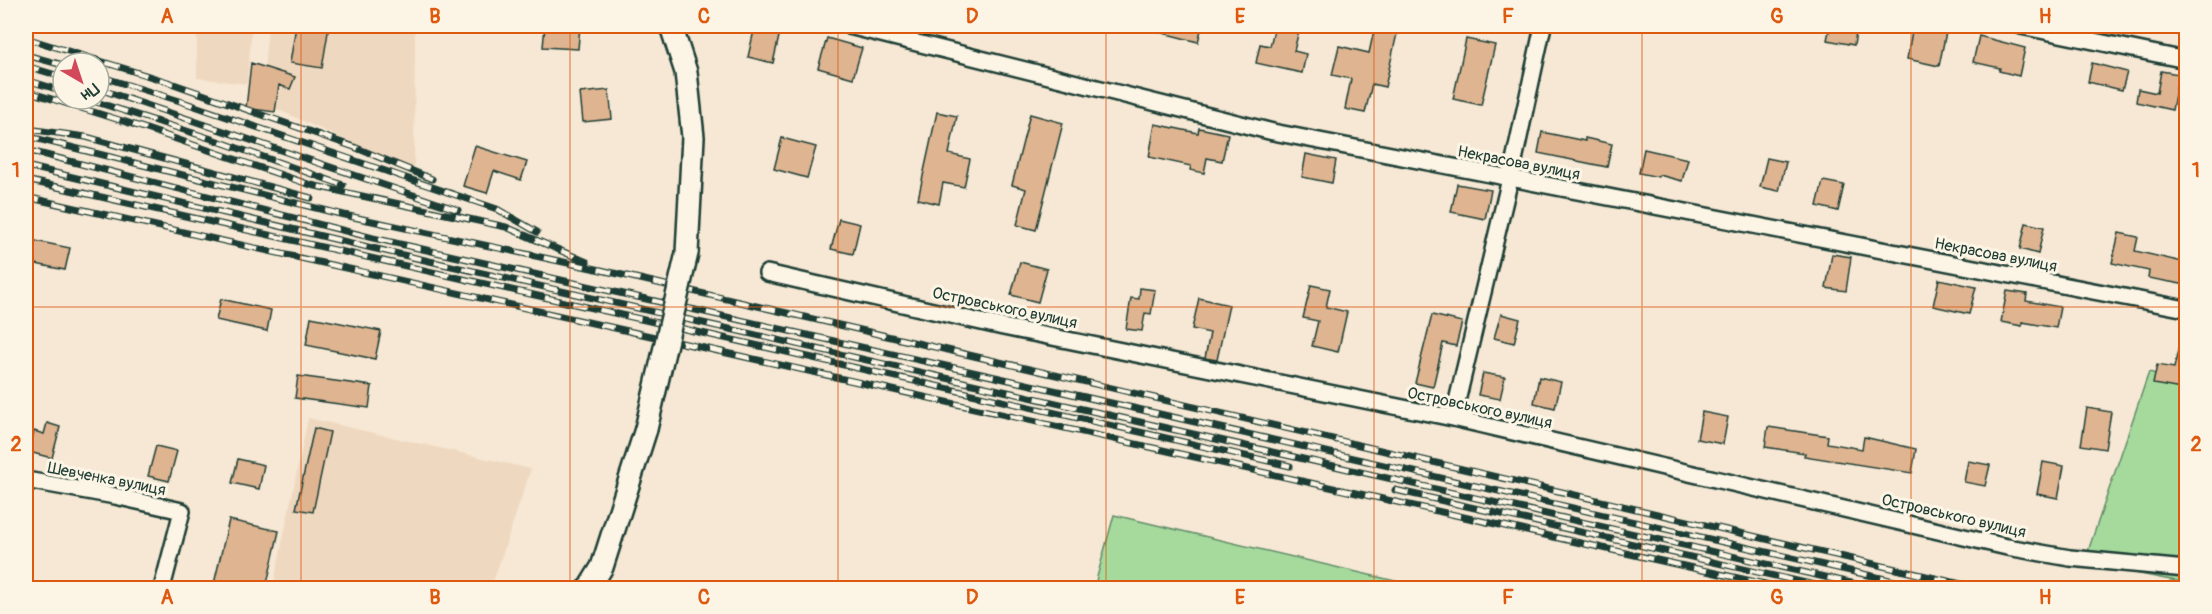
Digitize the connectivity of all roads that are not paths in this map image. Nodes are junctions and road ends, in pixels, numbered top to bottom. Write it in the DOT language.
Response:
graph roads {
  1 [pos="671,26"];
  2 [pos="849,26"];
  3 [pos="1544,26"];
  4 [pos="2021,26"];
  5 [pos="884,30"];
  6 [pos="2187,60"];
  7 [pos="1510,179"];
  8 [pos="767,273"];
  9 [pos="2187,309"];
  10 [pos="1453,418"];
  11 [pos="26,480"];
  12 [pos="2187,568"];
  13 [pos="162,588"];
  14 [pos="589,588"];
  1 -- 14 [label="street, bridge"];
  2 -- 5 [label="street, Некрасова вулиця"];
  3 -- 7 [label="street"];
  4 -- 6 [label="street"];
  5 -- 7 [label="street, Некрасова вулиця"];
  7 -- 9 [label="street, Некрасова вулиця"];
  7 -- 10 [label="street"];
  8 -- 10 [label="street, Островського вулиця"];
  10 -- 12 [label="street, Островського вулиця"];
  11 -- 13 [label="street, Шевченка вулиця"];
}
